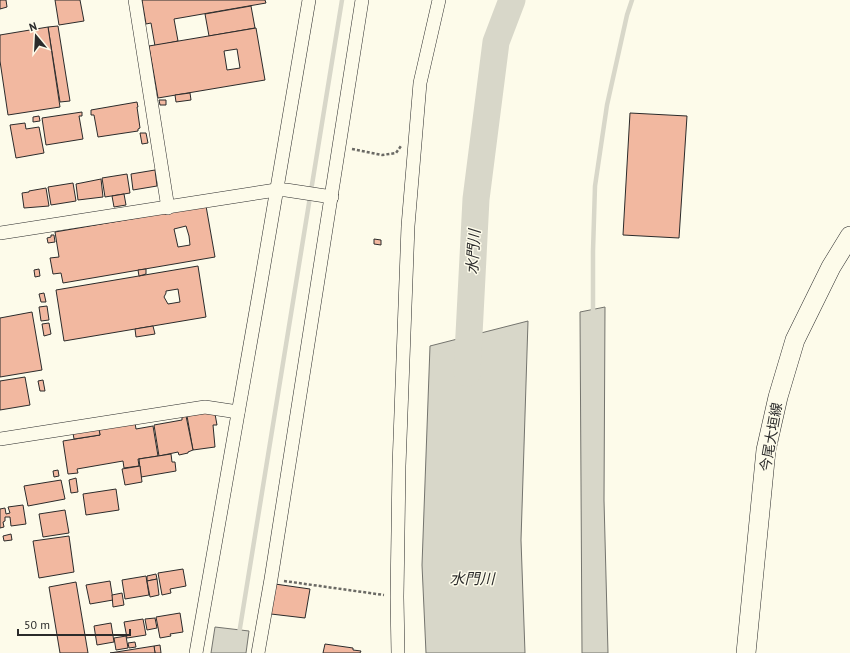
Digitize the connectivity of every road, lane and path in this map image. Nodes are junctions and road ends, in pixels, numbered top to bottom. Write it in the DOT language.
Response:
graph roads {
  1 [pos="135,0"];
  2 [pos="309,0"];
  3 [pos="362,0"];
  4 [pos="440,0"];
  5 [pos="403,142"];
  6 [pos="340,147"];
  7 [pos="281,190"];
  8 [pos="328,196"];
  9 [pos="168,208"];
  10 [pos="0,233"];
  11 [pos="850,236"];
  12 [pos="238,412"];
  13 [pos="0,439"];
  14 [pos="271,579"];
  15 [pos="397,597"];
  16 [pos="196,653"];
  17 [pos="258,653"];
  18 [pos="398,653"];
  19 [pos="746,653"];
  1 -- 9 [label="street"];
  2 -- 7 [label="street"];
  3 -- 6 [label="street"];
  4 -- 15 [label="street"];
  5 -- 6 [label="path"];
  6 -- 8 [label="street"];
  7 -- 8 [label="street"];
  7 -- 9 [label="street"];
  7 -- 12 [label="street"];
  8 -- 14 [label="street"];
  9 -- 10 [label="street"];
  11 -- 19 [label="main road, 今尾大垣線"];
  12 -- 13 [label="street"];
  12 -- 16 [label="street"];
  14 -- 15 [label="path"];
  14 -- 17 [label="street"];
  15 -- 18 [label="street"];
}
